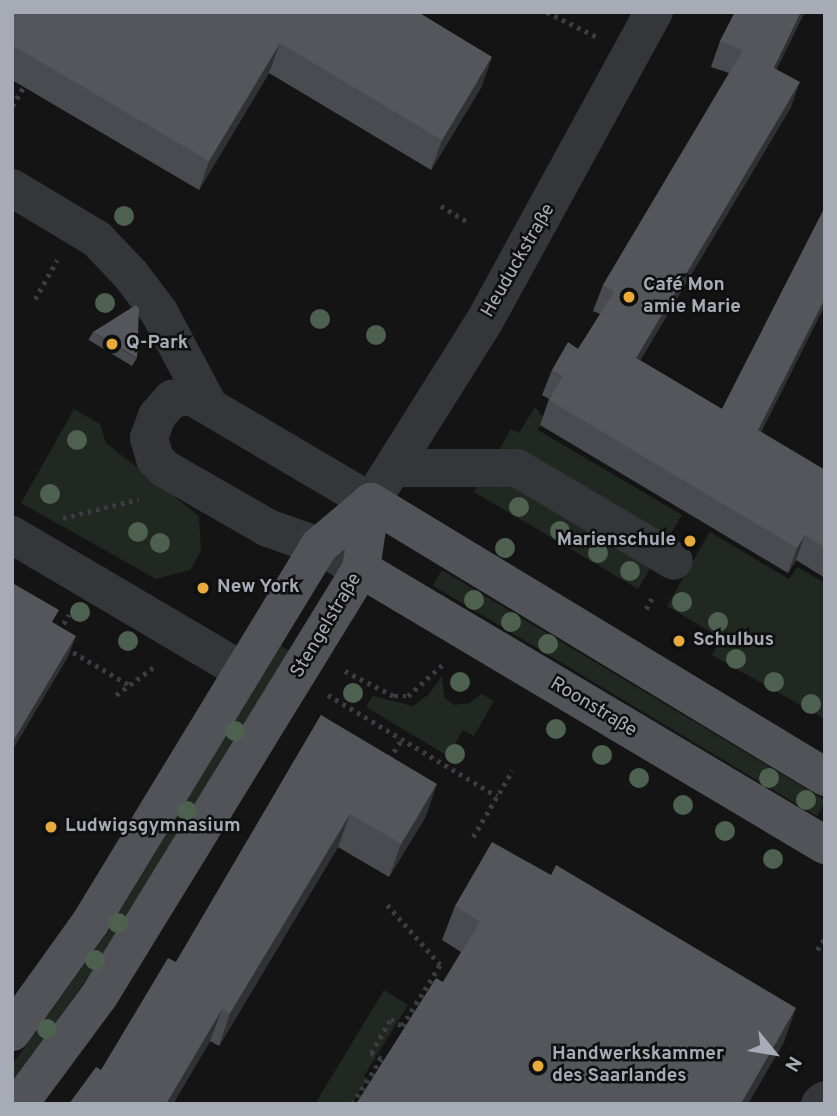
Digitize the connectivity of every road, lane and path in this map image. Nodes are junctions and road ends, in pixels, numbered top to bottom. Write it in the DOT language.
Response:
graph roads {
  1 [pos="547,12"];
  2 [pos="654,12"];
  3 [pos="632,55"];
  4 [pos="24,86"];
  5 [pos="12,106"];
  6 [pos="12,188"];
  7 [pos="441,206"];
  8 [pos="468,222"];
  9 [pos="208,404"];
  10 [pos="397,468"];
  11 [pos="178,477"];
  12 [pos="371,502"];
  13 [pos="54,520"];
  14 [pos="12,535"];
  15 [pos="319,546"];
  16 [pos="674,561"];
  17 [pos="361,569"];
  18 [pos="90,580"];
  19 [pos="449,657"];
  20 [pos="166,658"];
  21 [pos="340,668"];
  22 [pos="243,671"];
  23 [pos="129,685"];
  24 [pos="324,693"];
  25 [pos="116,695"];
  26 [pos="402,739"];
  27 [pos="387,762"];
  28 [pos="512,771"];
  29 [pos="825,777"];
  30 [pos="497,796"];
  31 [pos="473,836"];
  32 [pos="825,845"];
  33 [pos="387,905"];
  34 [pos="825,938"];
  35 [pos="817,950"];
  36 [pos="12,1032"];
  37 [pos="825,1100"];
  38 [pos="19,1104"];
  39 [pos="352,1104"];
  40 [pos="820,1104"];
  1 -- 3 [label="path"];
  2 -- 3 [label="street, Heuduckstraße"];
  3 -- 10 [label="street, Heuduckstraße"];
  4 -- 5 [label="path"];
  6 -- 9 [label="street"];
  7 -- 8 [label="path"];
  9 -- 11 [label="street"];
  9 -- 12 [label="street"];
  10 -- 12 [label="street, Heuduckstraße"];
  10 -- 16 [label="street"];
  11 -- 13 [label="path"];
  11 -- 15 [label="street"];
  12 -- 15 [label="main road"];
  12 -- 17 [label="main road, Stengelstraße"];
  12 -- 29 [label="main road"];
  14 -- 18 [label="street"];
  15 -- 17 [label="street"];
  15 -- 22 [label="main road"];
  17 -- 32 [label="main road, Roonstraße"];
  17 -- 38 [label="main road, Stengelstraße"];
  18 -- 22 [label="street"];
  18 -- 23 [label="path"];
  19 -- 21 [label="path"];
  20 -- 23 [label="path"];
  22 -- 36 [label="main road"];
  23 -- 25 [label="path"];
  24 -- 26 [label="path"];
  26 -- 27 [label="path"];
  26 -- 30 [label="path"];
  28 -- 30 [label="path"];
  30 -- 31 [label="path"];
  33 -- 39 [label="path"];
  34 -- 35 [label="path"];
  37 -- 40 [label="street"];
}
